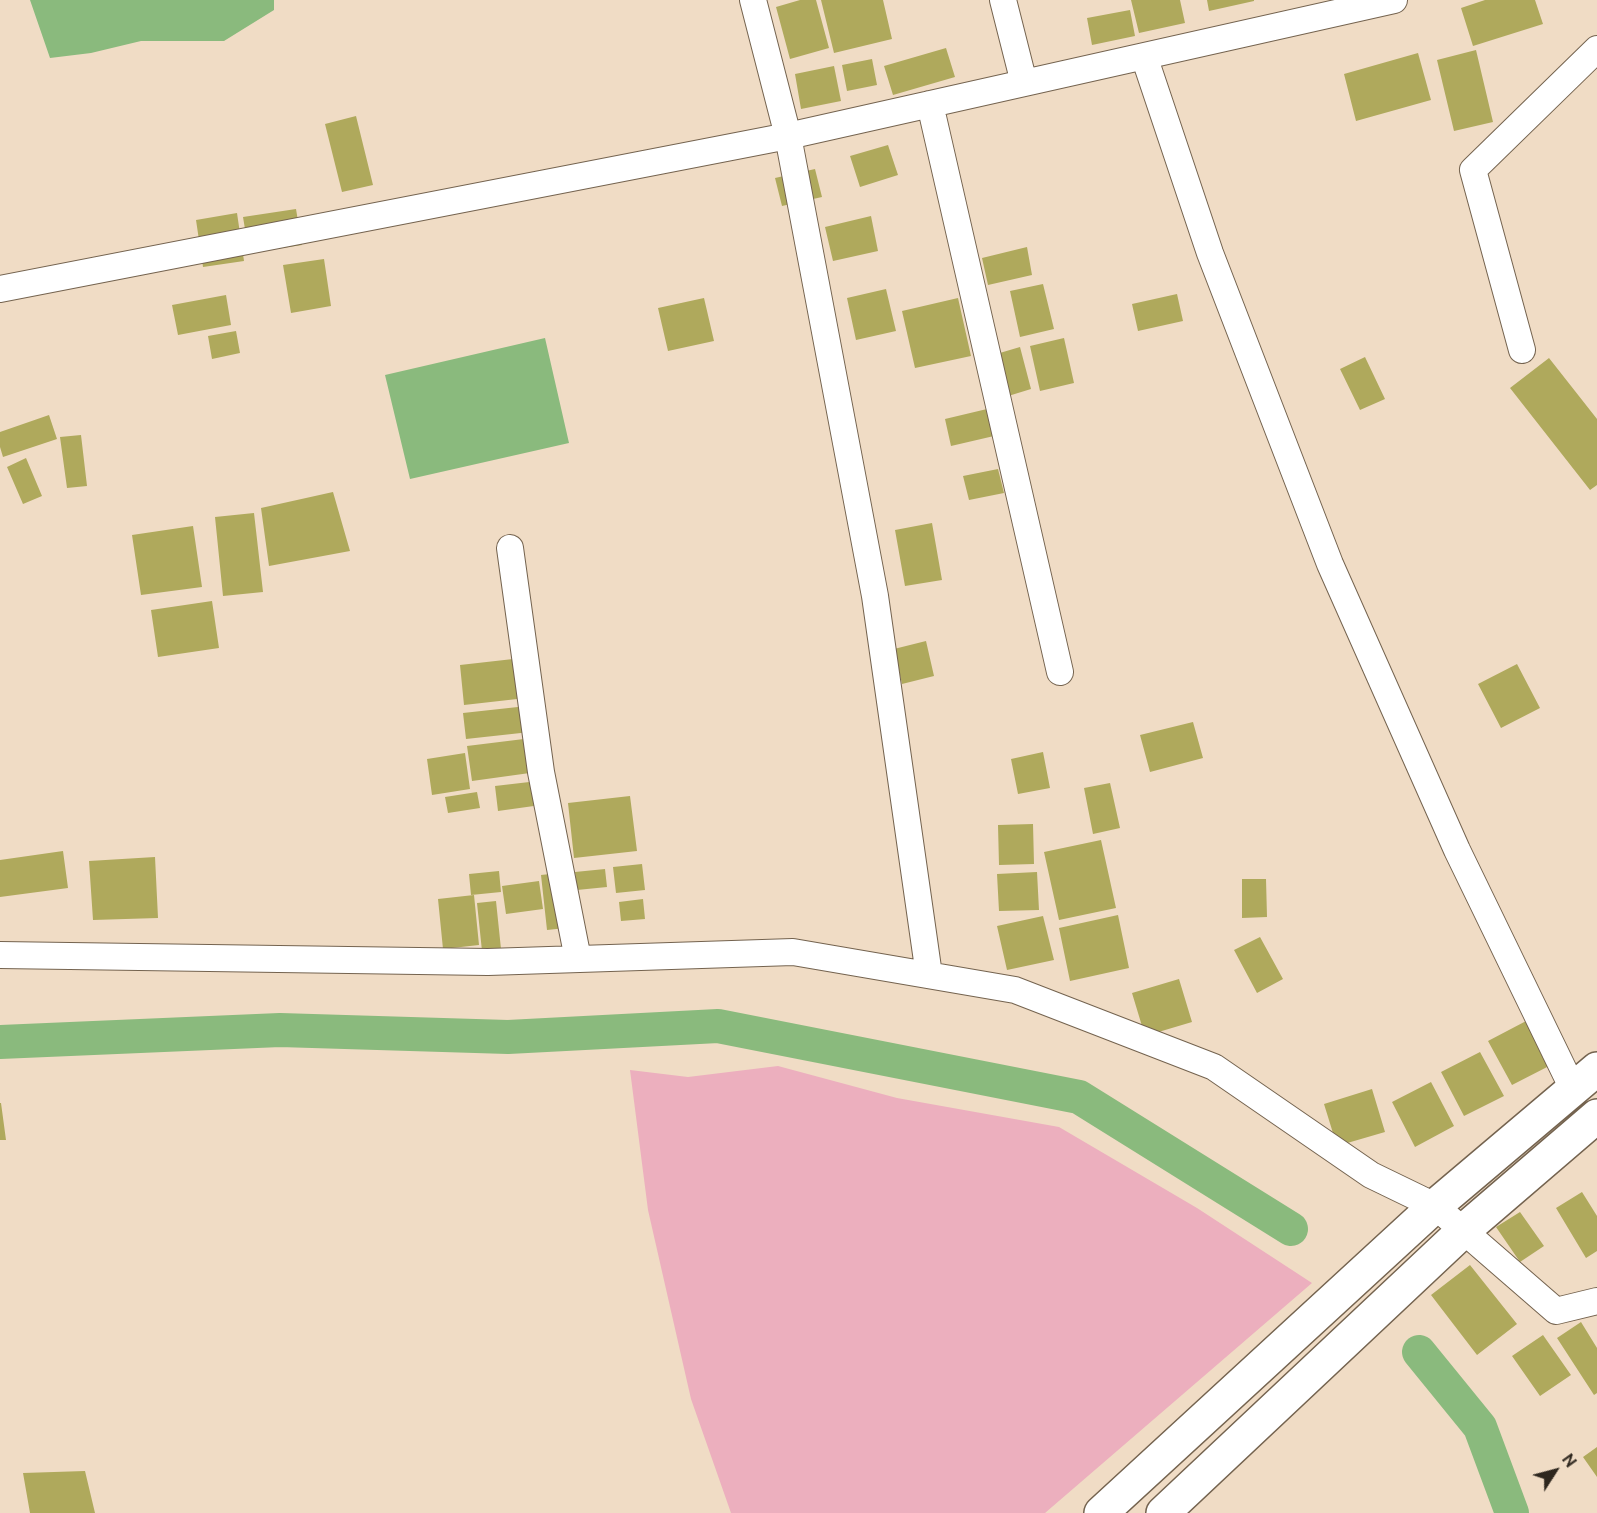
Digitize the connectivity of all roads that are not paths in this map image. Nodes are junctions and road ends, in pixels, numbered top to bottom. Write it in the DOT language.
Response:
graph roads {
  1 [pos="753,0"];
  2 [pos="1004,0"];
  3 [pos="1394,0"];
  4 [pos="1597,49"];
  5 [pos="1144,56"];
  6 [pos="1024,83"];
  7 [pos="930,104"];
  8 [pos="788,136"];
  9 [pos="0,289"];
  10 [pos="1522,351"];
  11 [pos="510,548"];
  12 [pos="1060,672"];
  13 [pos="0,955"];
  14 [pos="578,959"];
  15 [pos="929,975"];
  16 [pos="1585,1079"];
  17 [pos="1597,1116"];
  18 [pos="1435,1206"];
  19 [pos="1463,1231"];
  20 [pos="1597,1301"];
  21 [pos="1101,1513"];
  22 [pos="1162,1513"];
  1 -- 8 [label="street"];
  2 -- 6 [label="street"];
  3 -- 5 [label="street"];
  4 -- 10 [label="street"];
  5 -- 6 [label="street"];
  5 -- 16 [label="street"];
  6 -- 7 [label="street"];
  7 -- 8 [label="street"];
  7 -- 12 [label="street"];
  8 -- 9 [label="street"];
  8 -- 15 [label="street"];
  11 -- 14 [label="street"];
  13 -- 14 [label="street"];
  14 -- 15 [label="street"];
  15 -- 18 [label="street"];
  16 -- 18 [label="main road"];
  17 -- 19 [label="main road"];
  18 -- 19 [label="street"];
  18 -- 21 [label="main road"];
  19 -- 20 [label="street"];
  19 -- 22 [label="main road"];
}
